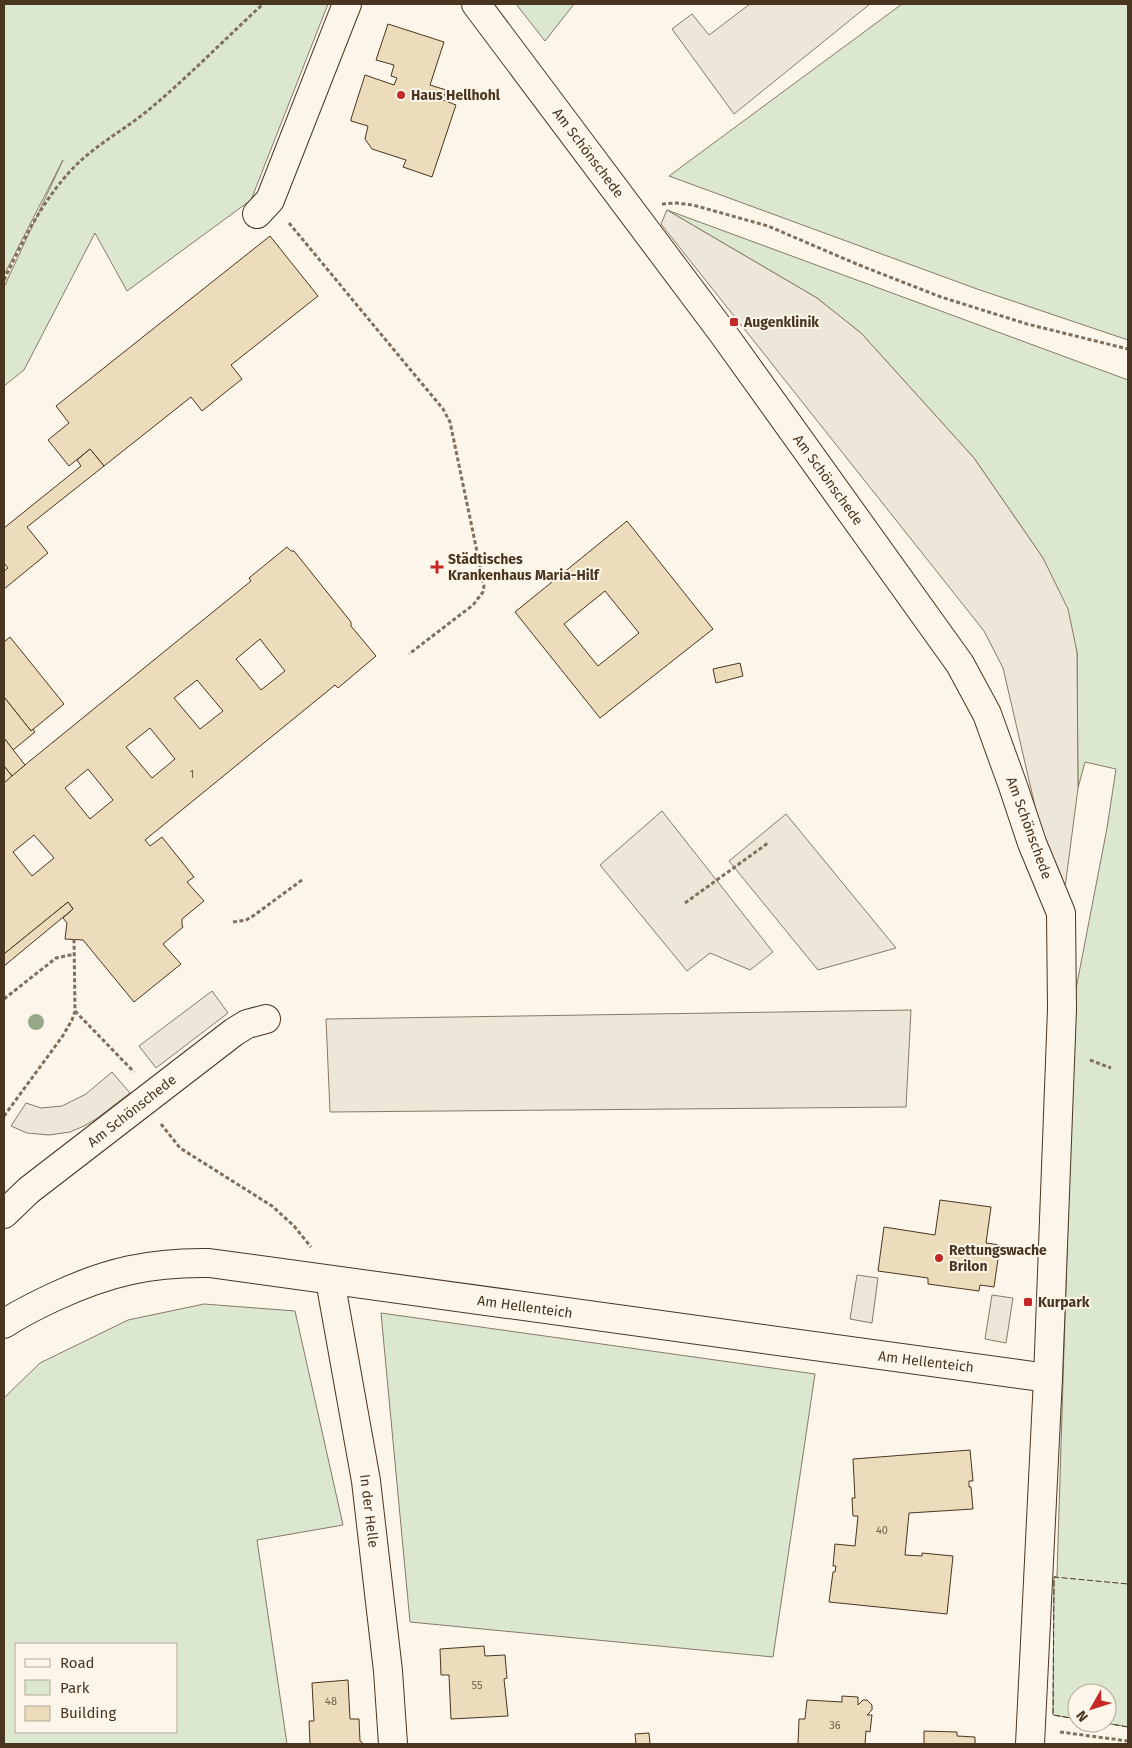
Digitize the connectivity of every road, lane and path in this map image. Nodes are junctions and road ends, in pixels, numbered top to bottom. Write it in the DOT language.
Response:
graph roads {
  1 [pos="263,4"];
  2 [pos="347,4"];
  3 [pos="476,4"];
  4 [pos="264,207"];
  5 [pos="634,215"];
  6 [pos="4,280"];
  7 [pos="1128,349"];
  8 [pos="409,654"];
  9 [pos="768,843"];
  10 [pos="302,880"];
  11 [pos="686,902"];
  12 [pos="233,922"];
  13 [pos="74,939"];
  14 [pos="75,954"];
  15 [pos="4,999"];
  16 [pos="75,1011"];
  17 [pos="266,1019"];
  18 [pos="149,1098"];
  19 [pos="4,1116"];
  20 [pos="4,1214"];
  21 [pos="330,1280"];
  22 [pos="6,1315"];
  23 [pos="1048,1378"];
  24 [pos="1030,1736"];
  25 [pos="1128,1741"];
  26 [pos="393,1744"];
  1 -- 6 [label="path"];
  2 -- 4 [label="street"];
  3 -- 5 [label="street, Am Schönschede"];
  4 -- 8 [label="path"];
  5 -- 7 [label="path"];
  5 -- 23 [label="street, Am Schönschede"];
  9 -- 11 [label="path"];
  10 -- 12 [label="path"];
  13 -- 14 [label="path"];
  14 -- 15 [label="path"];
  14 -- 16 [label="path"];
  16 -- 18 [label="path"];
  16 -- 19 [label="path"];
  17 -- 18 [label="street, Am Schönschede"];
  18 -- 20 [label="street, Am Schönschede"];
  18 -- 21 [label="path"];
  21 -- 22 [label="street, Am Hellenteich"];
  21 -- 23 [label="street, Am Hellenteich"];
  21 -- 26 [label="street, In der Helle"];
  23 -- 24 [label="street"];
  24 -- 25 [label="path"];
}
